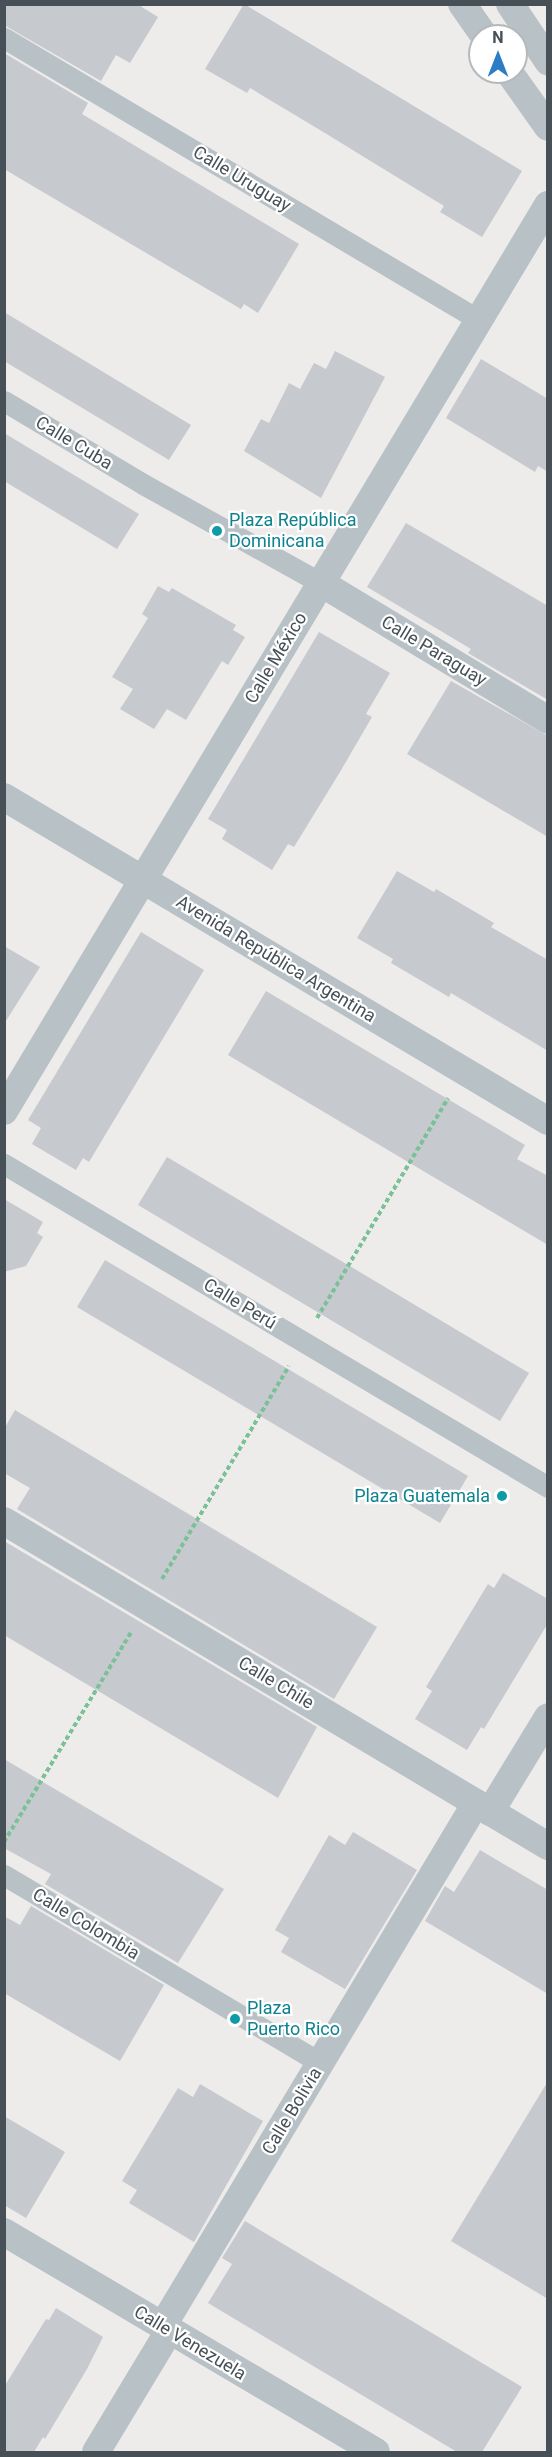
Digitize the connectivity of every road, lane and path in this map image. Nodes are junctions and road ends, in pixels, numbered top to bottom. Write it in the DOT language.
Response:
graph roads {
  1 [pos="462,4"];
  2 [pos="510,4"];
  3 [pos="476,24"];
  4 [pos="4,38"];
  5 [pos="548,61"];
  6 [pos="518,84"];
  7 [pos="548,127"];
  8 [pos="548,205"];
  9 [pos="479,320"];
  10 [pos="4,401"];
  11 [pos="321,583"];
  12 [pos="548,720"];
  13 [pos="4,797"];
  14 [pos="143,879"];
  15 [pos="464,1071"];
  16 [pos="4,1112"];
  17 [pos="548,1121"];
  18 [pos="4,1164"];
  19 [pos="303,1341"];
  20 [pos="548,1487"];
  21 [pos="4,1521"];
  22 [pos="147,1606"];
  23 [pos="548,1717"];
  24 [pos="483,1808"];
  25 [pos="4,1842"];
  26 [pos="548,1846"];
  27 [pos="4,1875"];
  28 [pos="321,2063"];
  29 [pos="4,2232"];
  30 [pos="166,2329"];
  31 [pos="96,2452"];
  32 [pos="376,2452"];
  1 -- 3 [label="street"];
  2 -- 5 [label="street"];
  4 -- 9 [label="street, Calle Uruguay"];
  6 -- 7 [label="street"];
  8 -- 9 [label="street, Calle México"];
  9 -- 11 [label="street, Calle México"];
  10 -- 11 [label="street, Calle Cuba"];
  11 -- 12 [label="street, Calle Paraguay"];
  11 -- 14 [label="street, Calle México"];
  13 -- 14 [label="street, Avenida República Argentina"];
  14 -- 15 [label="street, Avenida República Argentina"];
  14 -- 16 [label="street, Calle México"];
  15 -- 17 [label="street, Avenida República Argentina"];
  15 -- 19 [label="path"];
  18 -- 19 [label="street, Calle Perú"];
  19 -- 20 [label="street, Calle Perú"];
  19 -- 22 [label="path"];
  21 -- 22 [label="street, Calle Chile"];
  22 -- 24 [label="street, Calle Chile"];
  22 -- 25 [label="path"];
  23 -- 24 [label="street, Calle Bolivia"];
  24 -- 26 [label="street, Calle Chile"];
  24 -- 28 [label="street, Calle Bolivia"];
  27 -- 28 [label="street, Calle Colombia"];
  28 -- 30 [label="street, Calle Bolivia"];
  29 -- 30 [label="street, Calle Venezuela"];
  30 -- 31 [label="street, Calle Bolivia"];
  30 -- 32 [label="street, Calle Venezuela"];
}
